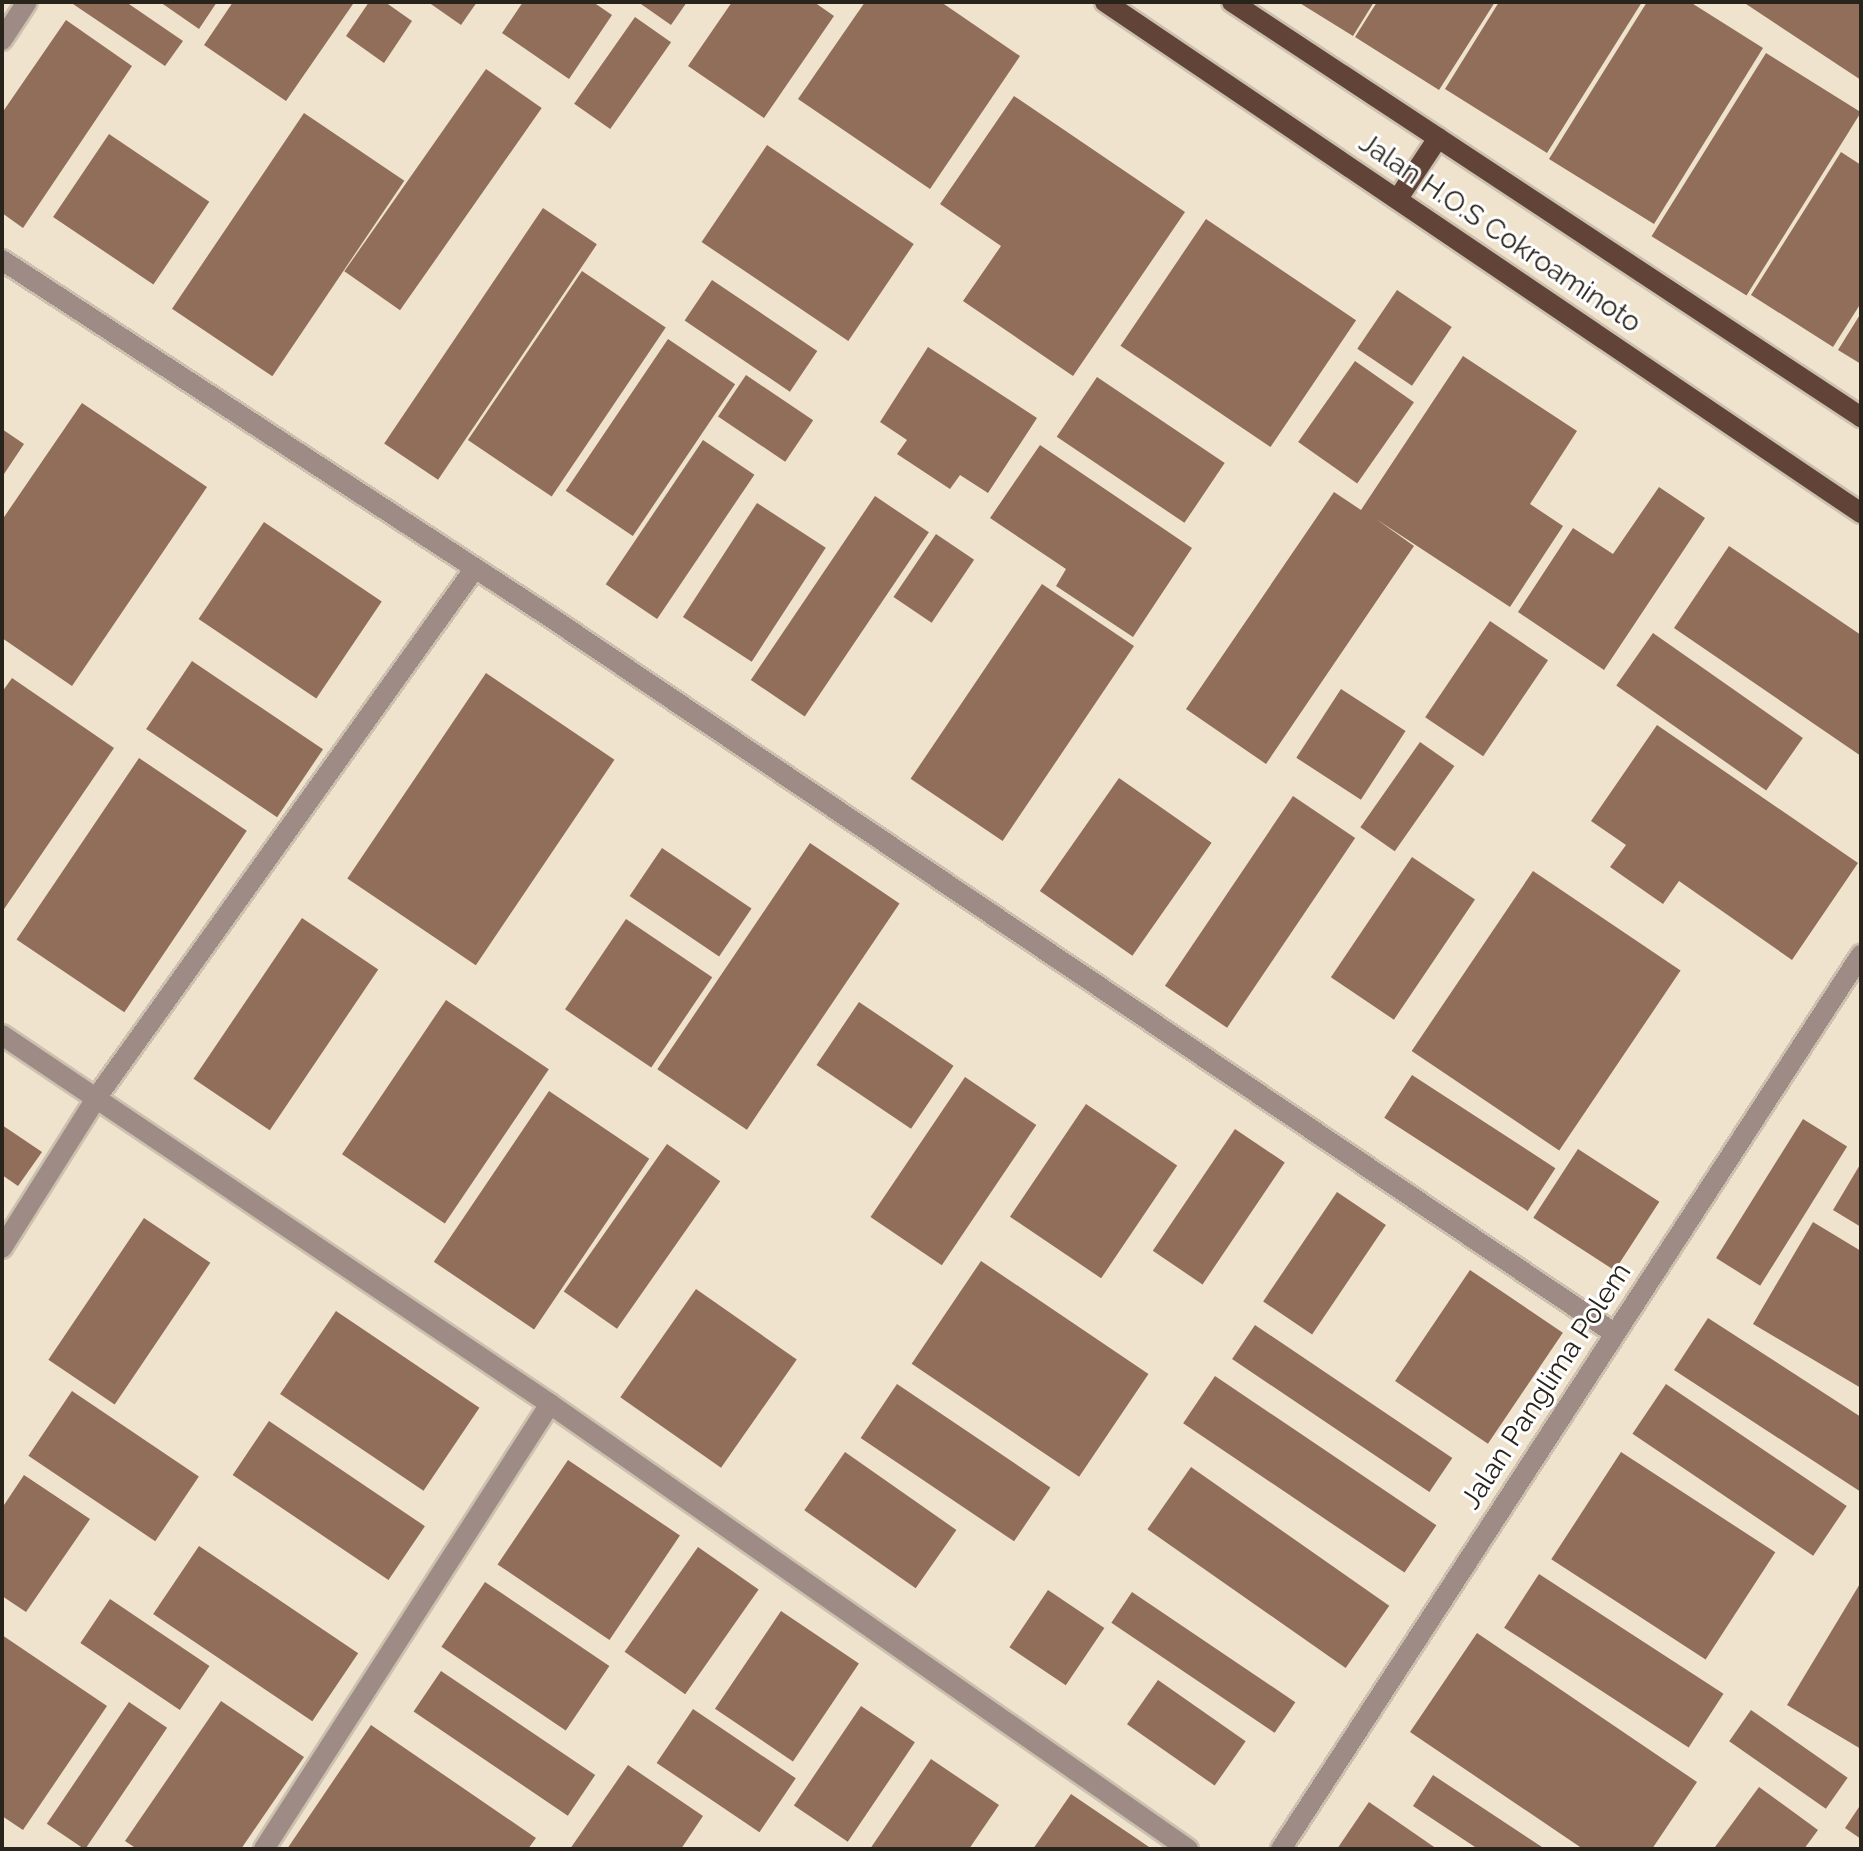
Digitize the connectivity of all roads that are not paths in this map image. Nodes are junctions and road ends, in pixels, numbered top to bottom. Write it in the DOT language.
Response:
graph roads {
  1 [pos="27,2"];
  2 [pos="1105,2"];
  3 [pos="1232,2"];
  4 [pos="2,40"];
  5 [pos="1438,138"];
  6 [pos="1399,197"];
  7 [pos="2,262"];
  8 [pos="1861,417"];
  9 [pos="1861,513"];
  10 [pos="475,568"];
  11 [pos="1861,955"];
  12 [pos="2,1035"];
  13 [pos="97,1097"];
  14 [pos="2,1248"];
  15 [pos="1614,1333"];
  16 [pos="550,1404"];
  17 [pos="264,1849"];
  18 [pos="1188,1849"];
  19 [pos="1281,1849"];
  1 -- 4 [label="street"];
  2 -- 6 [label="main road, Jalan H.O.S Cokroaminoto"];
  3 -- 5 [label="main road, Jalan H.O.S Cokroaminoto"];
  5 -- 6 [label="main road"];
  5 -- 8 [label="main road, Jalan H.O.S Cokroaminoto"];
  6 -- 9 [label="main road, Jalan H.O.S Cokroaminoto"];
  7 -- 10 [label="street"];
  10 -- 13 [label="street"];
  10 -- 15 [label="street"];
  11 -- 15 [label="street, Jalan Panglima Polem"];
  12 -- 13 [label="street"];
  13 -- 14 [label="street"];
  13 -- 16 [label="street"];
  15 -- 19 [label="street, Jalan Panglima Polem"];
  16 -- 17 [label="street"];
  16 -- 18 [label="street"];
}
